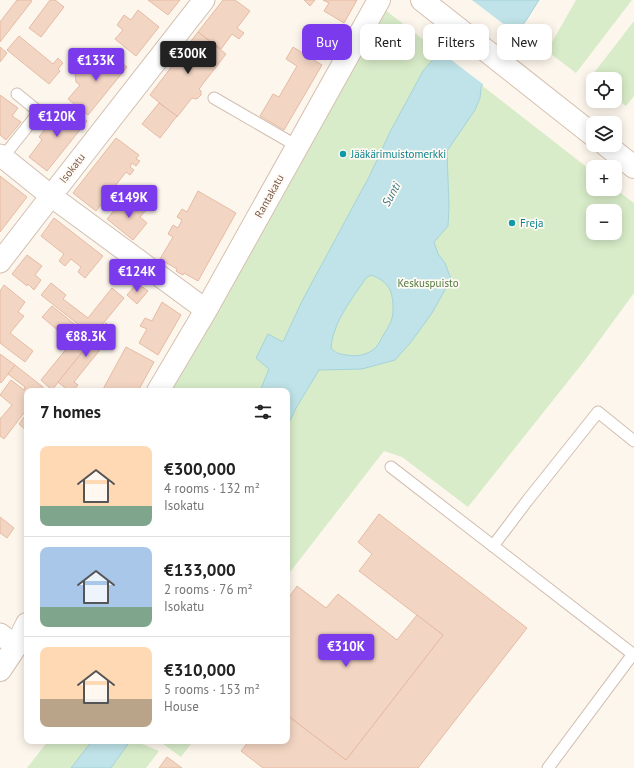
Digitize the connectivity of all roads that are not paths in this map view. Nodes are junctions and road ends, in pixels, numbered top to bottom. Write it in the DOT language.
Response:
graph roads {
  1 [pos="204,0"];
  2 [pos="379,0"];
  3 [pos="422,0"];
  4 [pos="17,94"];
  5 [pos="214,98"];
  6 [pos="586,130"];
  7 [pos="297,146"];
  8 [pos="615,152"];
  9 [pos="1,156"];
  10 [pos="634,167"];
  11 [pos="51,196"];
  12 [pos="0,262"];
  13 [pos="206,310"];
  14 [pos="160,388"];
  15 [pos="634,441"];
  16 [pos="391,467"];
  17 [pos="493,546"];
  18 [pos="24,627"];
  19 [pos="8,640"];
  20 [pos="633,655"];
  21 [pos="0,670"];
  22 [pos="548,768"];
  1 -- 11 [label="street, Isokatu"];
  2 -- 7 [label="street, Rantakatu"];
  3 -- 6 [label="street"];
  4 -- 9 [label="lane"];
  5 -- 7 [label="lane"];
  7 -- 13 [label="street, Rantakatu"];
  8 -- 10 [label="street"];
  9 -- 11 [label="street"];
  11 -- 12 [label="street, Isokatu"];
  11 -- 13 [label="street"];
  13 -- 14 [label="street, Rantakatu"];
  15 -- 17 [label="lane"];
  16 -- 17 [label="lane"];
  17 -- 20 [label="lane"];
  18 -- 19 [label="street"];
  19 -- 21 [label="street"];
  20 -- 22 [label="lane"];
}
